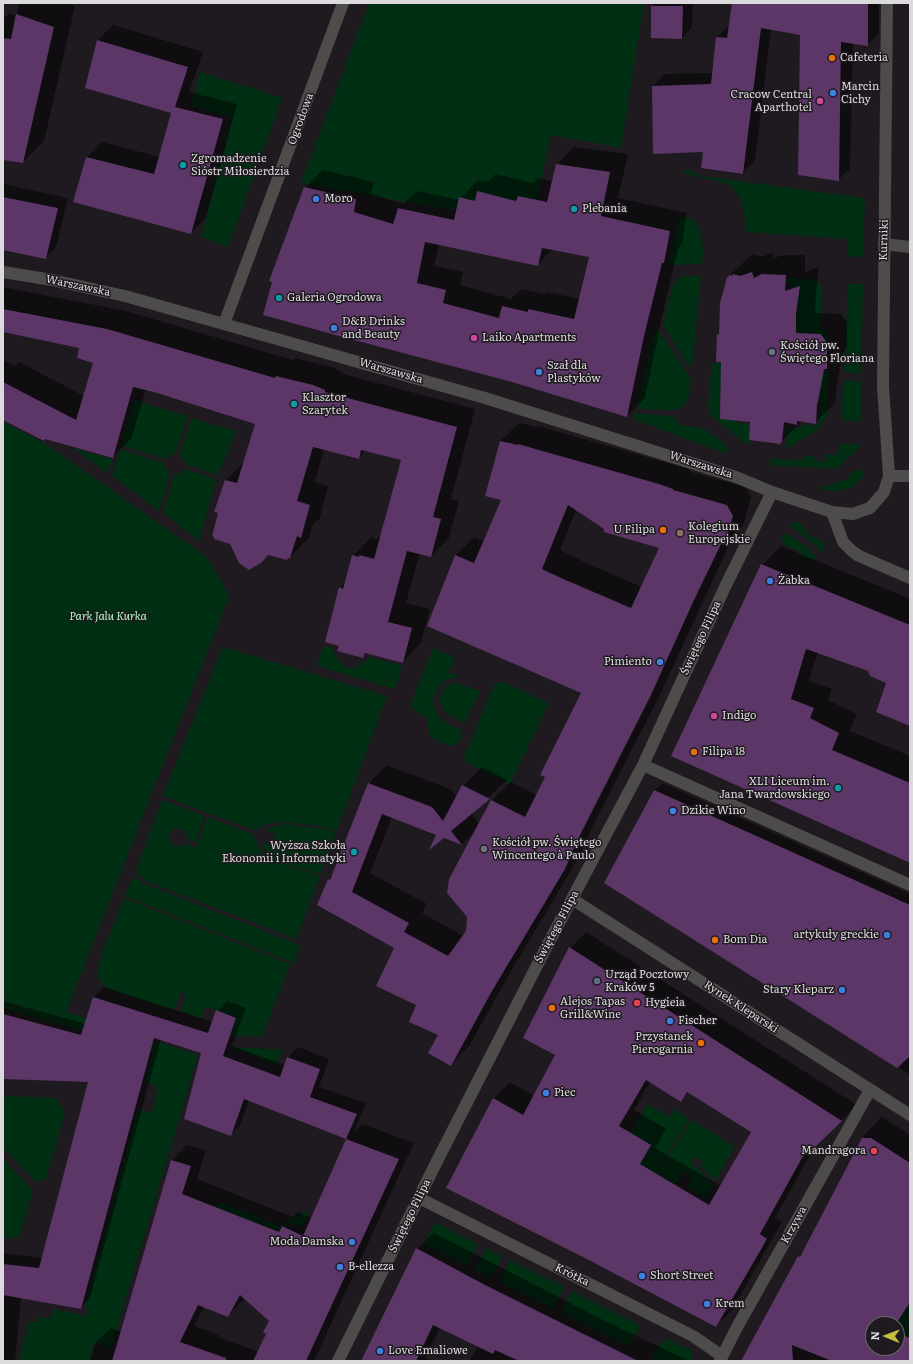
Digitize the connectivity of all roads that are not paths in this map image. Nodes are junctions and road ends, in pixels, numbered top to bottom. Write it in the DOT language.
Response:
graph roads {
  1 [pos="343,3"];
  2 [pos="888,3"];
  3 [pos="884,244"];
  4 [pos="910,247"];
  5 [pos="3,272"];
  6 [pos="224,324"];
  7 [pos="889,476"];
  8 [pos="910,476"];
  9 [pos="772,492"];
  10 [pos="832,512"];
  11 [pos="910,578"];
  12 [pos="643,765"];
  13 [pos="910,885"];
  14 [pos="572,899"];
  15 [pos="870,1090"];
  16 [pos="910,1115"];
  17 [pos="419,1198"];
  18 [pos="721,1359"];
  19 [pos="338,1361"];
  1 -- 6 [label="street, Ogrodowa"];
  2 -- 3 [label="street, Kurniki"];
  3 -- 4 [label="street"];
  3 -- 7 [label="street, Kurniki"];
  5 -- 6 [label="street, Warszawska"];
  6 -- 9 [label="street, Warszawska"];
  7 -- 8 [label="street"];
  7 -- 10 [label="street, Warszawska"];
  9 -- 10 [label="street, Warszawska"];
  9 -- 12 [label="street, Świętego Filipa"];
  10 -- 11 [label="street"];
  12 -- 13 [label="street"];
  12 -- 14 [label="street, Świętego Filipa"];
  14 -- 15 [label="street, Rynek Kleparski"];
  14 -- 17 [label="street, Świętego Filipa"];
  15 -- 16 [label="street, Rynek Kleparski"];
  15 -- 18 [label="street, Krzywa"];
  17 -- 18 [label="street, Krótka"];
  17 -- 19 [label="street, Świętego Filipa"];
}
